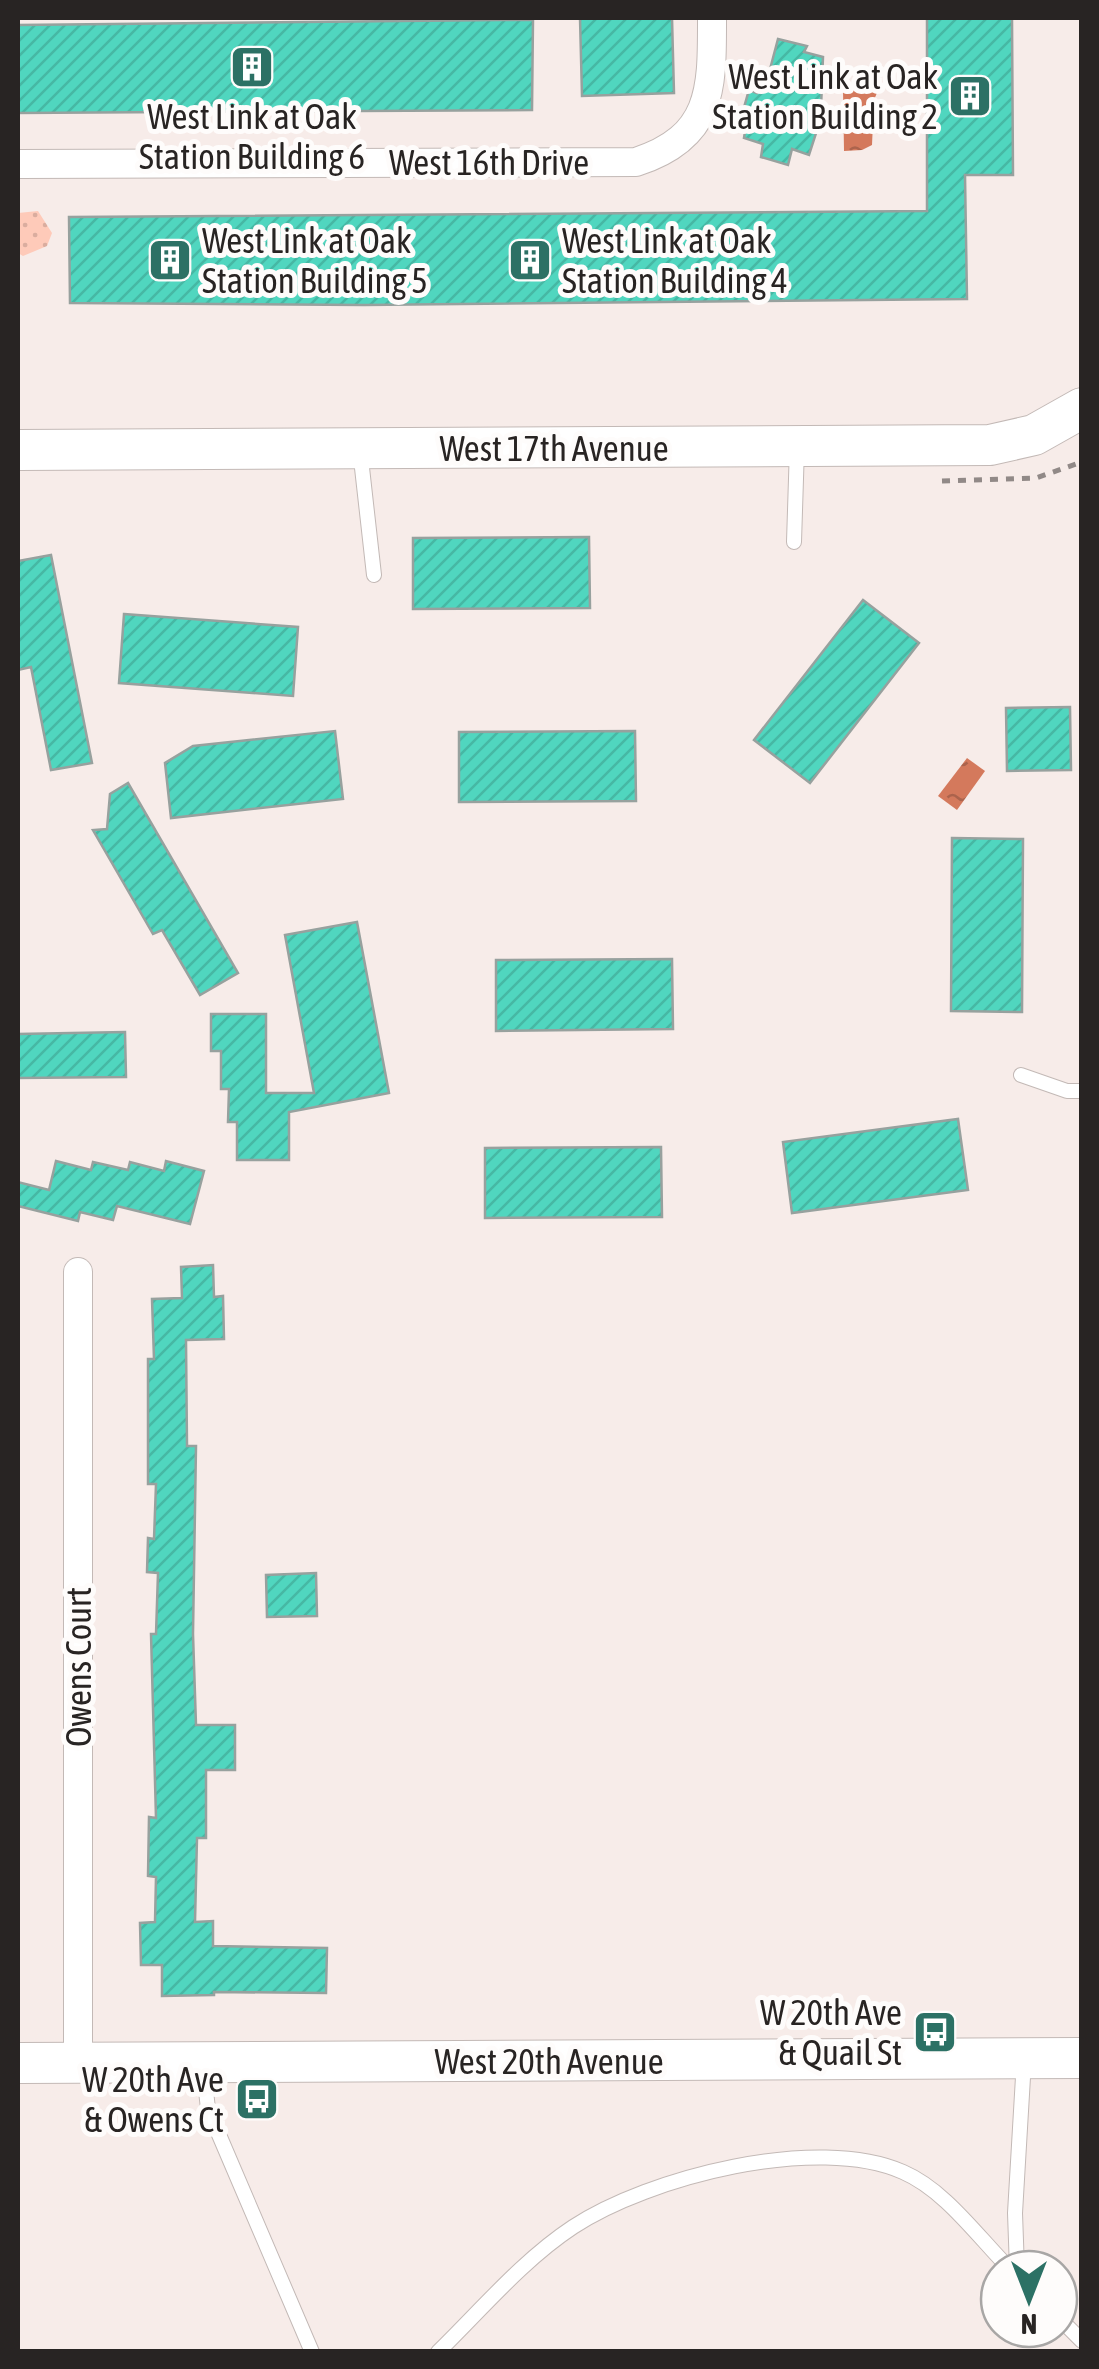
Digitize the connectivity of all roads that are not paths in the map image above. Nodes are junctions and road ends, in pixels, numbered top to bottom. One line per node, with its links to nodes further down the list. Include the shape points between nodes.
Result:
1 (712, 18): 2 (street, West 16th Drive, via 710,89 702,112 668,149 636,162)
2 (18, 164)
3 (1082, 408): 4 (street, West 17th Avenue, via 1034,436 990,445)
4 (796, 448): 5 (street, West 17th Avenue); 7 (lane)
5 (360, 449): 6 (street, West 17th Avenue); 8 (lane)
6 (18, 450)
7 (794, 542)
8 (374, 575)
9 (1022, 1075): 10 (lane)
10 (1082, 1091)
11 (78, 1272): 15 (street, Owens Court)
12 (1024, 2058): 13 (street, West 20th Avenue); 14 (street, West 20th Avenue); 18 (lane)
13 (1082, 2058)
14 (203, 2062): 15 (street, West 20th Avenue); 19 (lane, via 208,2109)
15 (78, 2063): 16 (street, West 20th Avenue)
16 (18, 2064)
17 (993, 2249): 20 (lane, via 902,2171 859,2160 766,2160 653,2189 585,2220 550,2244)
18 (1014, 2249)
19 (312, 2352)
20 (438, 2352)

